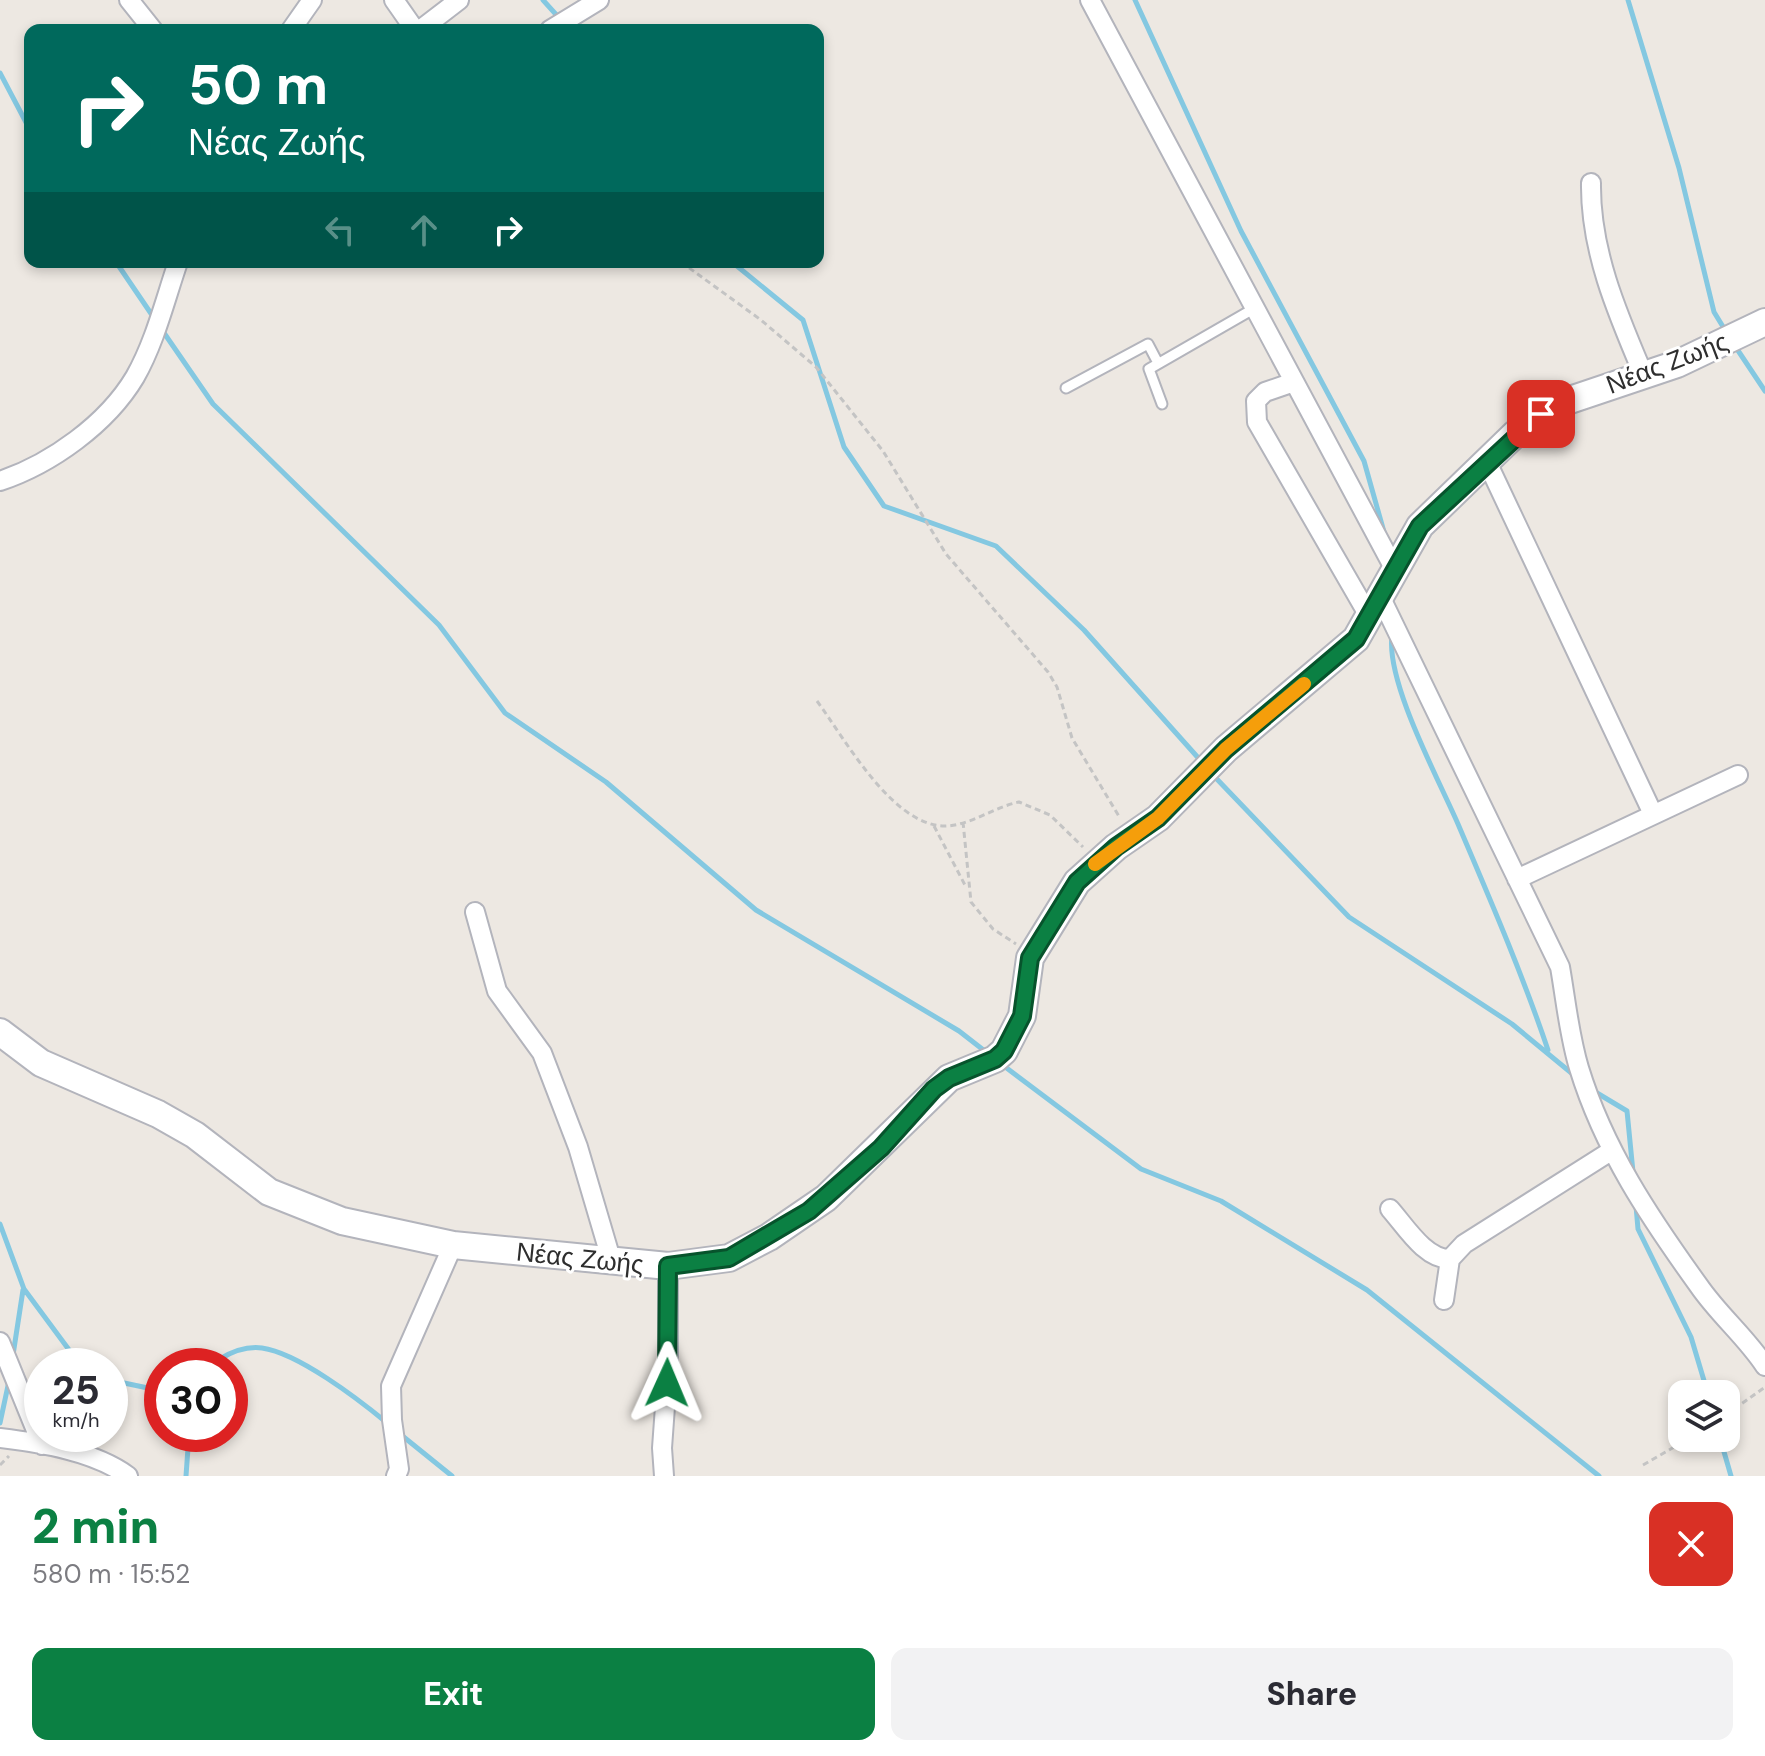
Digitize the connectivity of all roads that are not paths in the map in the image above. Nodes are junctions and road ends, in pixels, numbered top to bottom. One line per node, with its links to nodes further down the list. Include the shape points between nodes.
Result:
1 (129, 0): 8 (street)
2 (288, 0): 7 (street)
3 (394, 0): 9 (street)
4 (459, 0): 10 (street)
5 (599, 0): 11 (street)
6 (1090, 0): 14 (street)
7 (301, 15)
8 (148, 24)
9 (413, 24)
10 (426, 24)
11 (560, 24)
12 (1591, 183): 17 (street, via 1606,277)
13 (176, 268): 22 (street, via 150,345 127,388 76,440)
14 (1255, 308): 16 (lane); 18 (street)
15 (1765, 322): 17 (street, Νέας Ζωής)
16 (1158, 363): 19 (lane, via 1148,344); 20 (lane, via 1149,369)
17 (1644, 376): 21 (street, Νέας Ζωής, via 1558,404)
18 (1294, 382): 23 (street); 24 (street, via 1265,392 1256,401 1257,422)
19 (1066, 388)
20 (1162, 404)
21 (1487, 462): 23 (street, Νέας Ζωής, via 1420,526); 26 (street)
22 (0, 481)
23 (1394, 568): 24 (street, Νέας Ζωής)
24 (1374, 606): 27 (street); 35 (street, Νέας Ζωής, via 1356,639 1226,749 1135,836 1103,857 1067,896 1030,958 1022,1016 1015,1035 995,1059 942,1084 826,1198 769,1237 729,1258)
25 (1738, 775): 26 (street)
26 (1653, 814): 27 (street)
27 (1517, 879): 30 (street, via 1560,967 1580,1071)
28 (475, 912): 33 (street, via 497,991 542,1053 578,1147)
29 (0, 1032): 32 (street, Νέας Ζωής, via 41,1063 174,1122 286,1200 372,1229)
30 (1611, 1151): 34 (street, via 1464,1244); 38 (street, via 1707,1298)
31 (1390, 1209): 34 (street, via 1430,1253)
32 (453, 1245): 33 (street, Νέας Ζωής); 44 (street, via 394,1376)
33 (611, 1259): 35 (street, Νέας Ζωής)
34 (1450, 1259): 36 (street)
35 (668, 1266): 45 (street)
36 (1444, 1300)
37 (0, 1342): 39 (street)
38 (1765, 1366)
39 (24, 1401)
40 (0, 1438): 41 (street)
41 (24, 1442)
42 (69, 1452): 43 (street)
43 (128, 1476)
44 (396, 1476)
45 (664, 1476)

